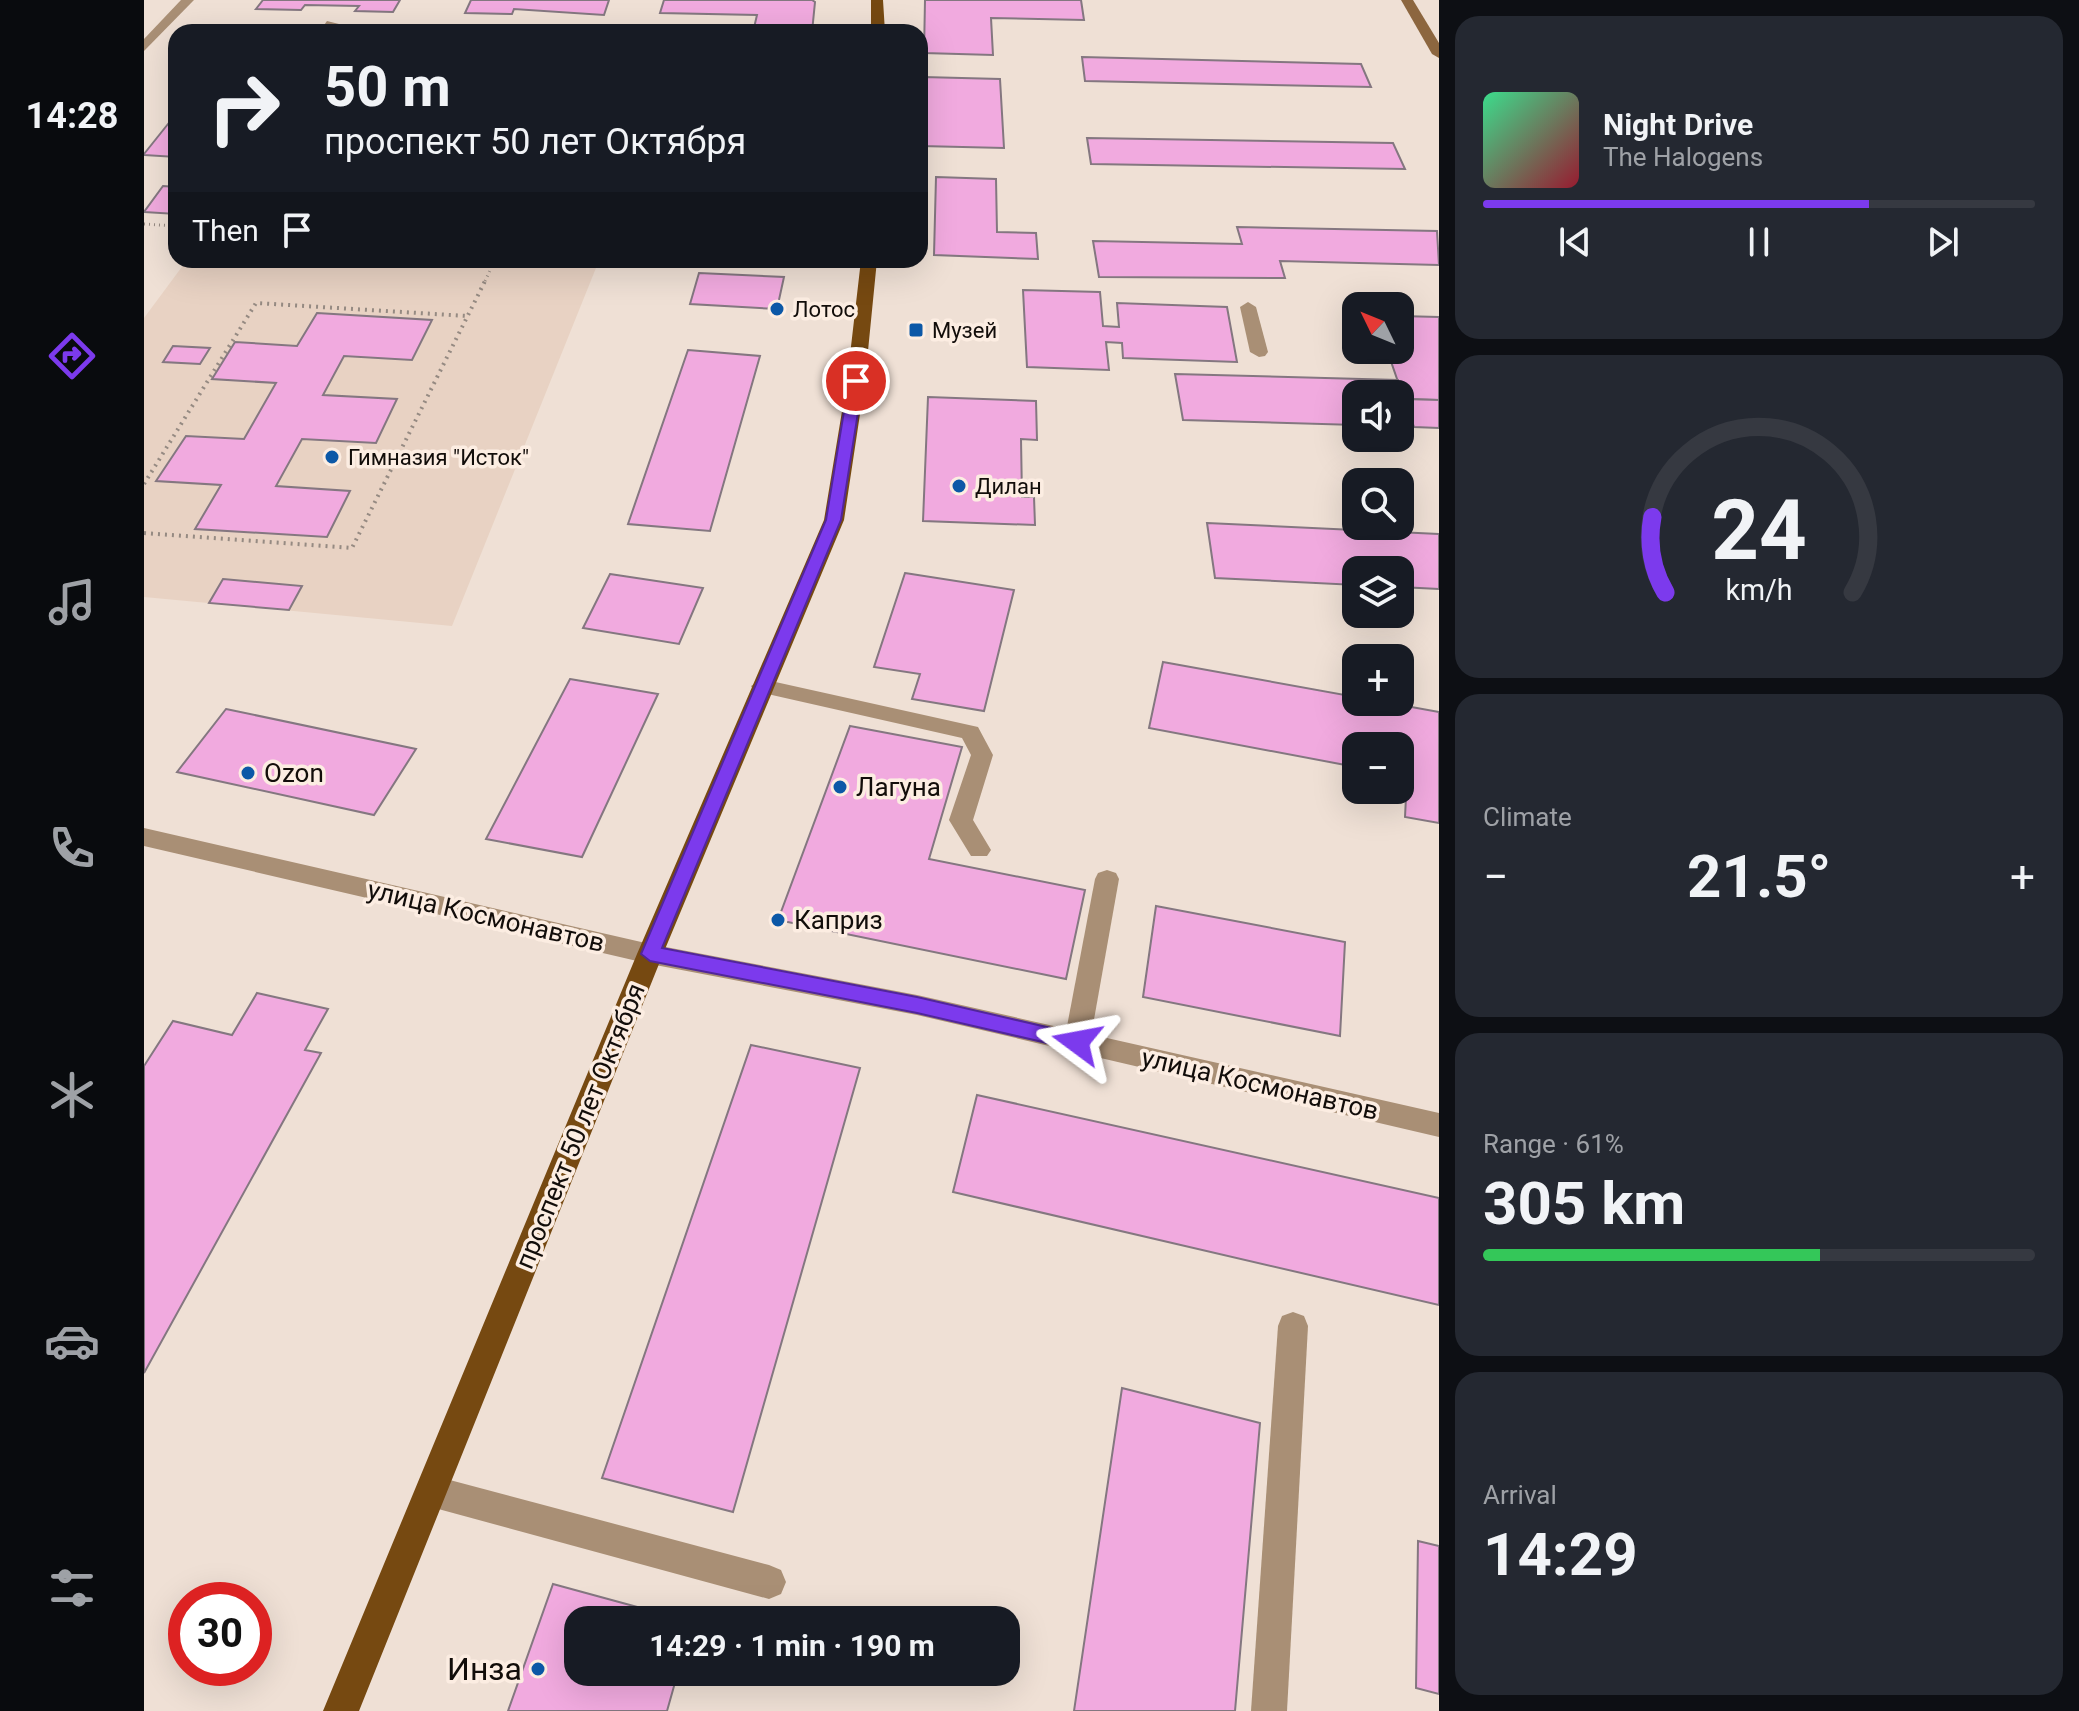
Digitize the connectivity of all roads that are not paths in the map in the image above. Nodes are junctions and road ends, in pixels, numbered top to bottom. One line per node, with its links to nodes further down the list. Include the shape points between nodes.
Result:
1 (188, 0): 5 (street)
2 (877, 0): 4 (main road)
3 (1407, 0): 6 (main road)
4 (878, 24)
5 (144, 47)
6 (1439, 54)
7 (868, 268): 10 (main road, проспект 50 лет Октября, via 834,520)
8 (1248, 307): 9 (street)
9 (1259, 352)
10 (762, 686): 12 (street, via 970,732 982,755 961,820); 14 (main road, проспект 50 лет Октября)
11 (144, 837): 14 (street, улица Космонавтов)
12 (979, 850)
13 (1107, 879): 15 (street)
14 (650, 954): 15 (street, улица Космонавтов); 18 (main road, проспект 50 лет Октября)
15 (1077, 1042): 16 (street, улица Космонавтов)
16 (1439, 1125)
17 (1293, 1326): 21 (street)
18 (431, 1491): 19 (street); 20 (main road, проспект 50 лет Октября)
19 (769, 1582)
20 (341, 1711)
21 (1269, 1711)

